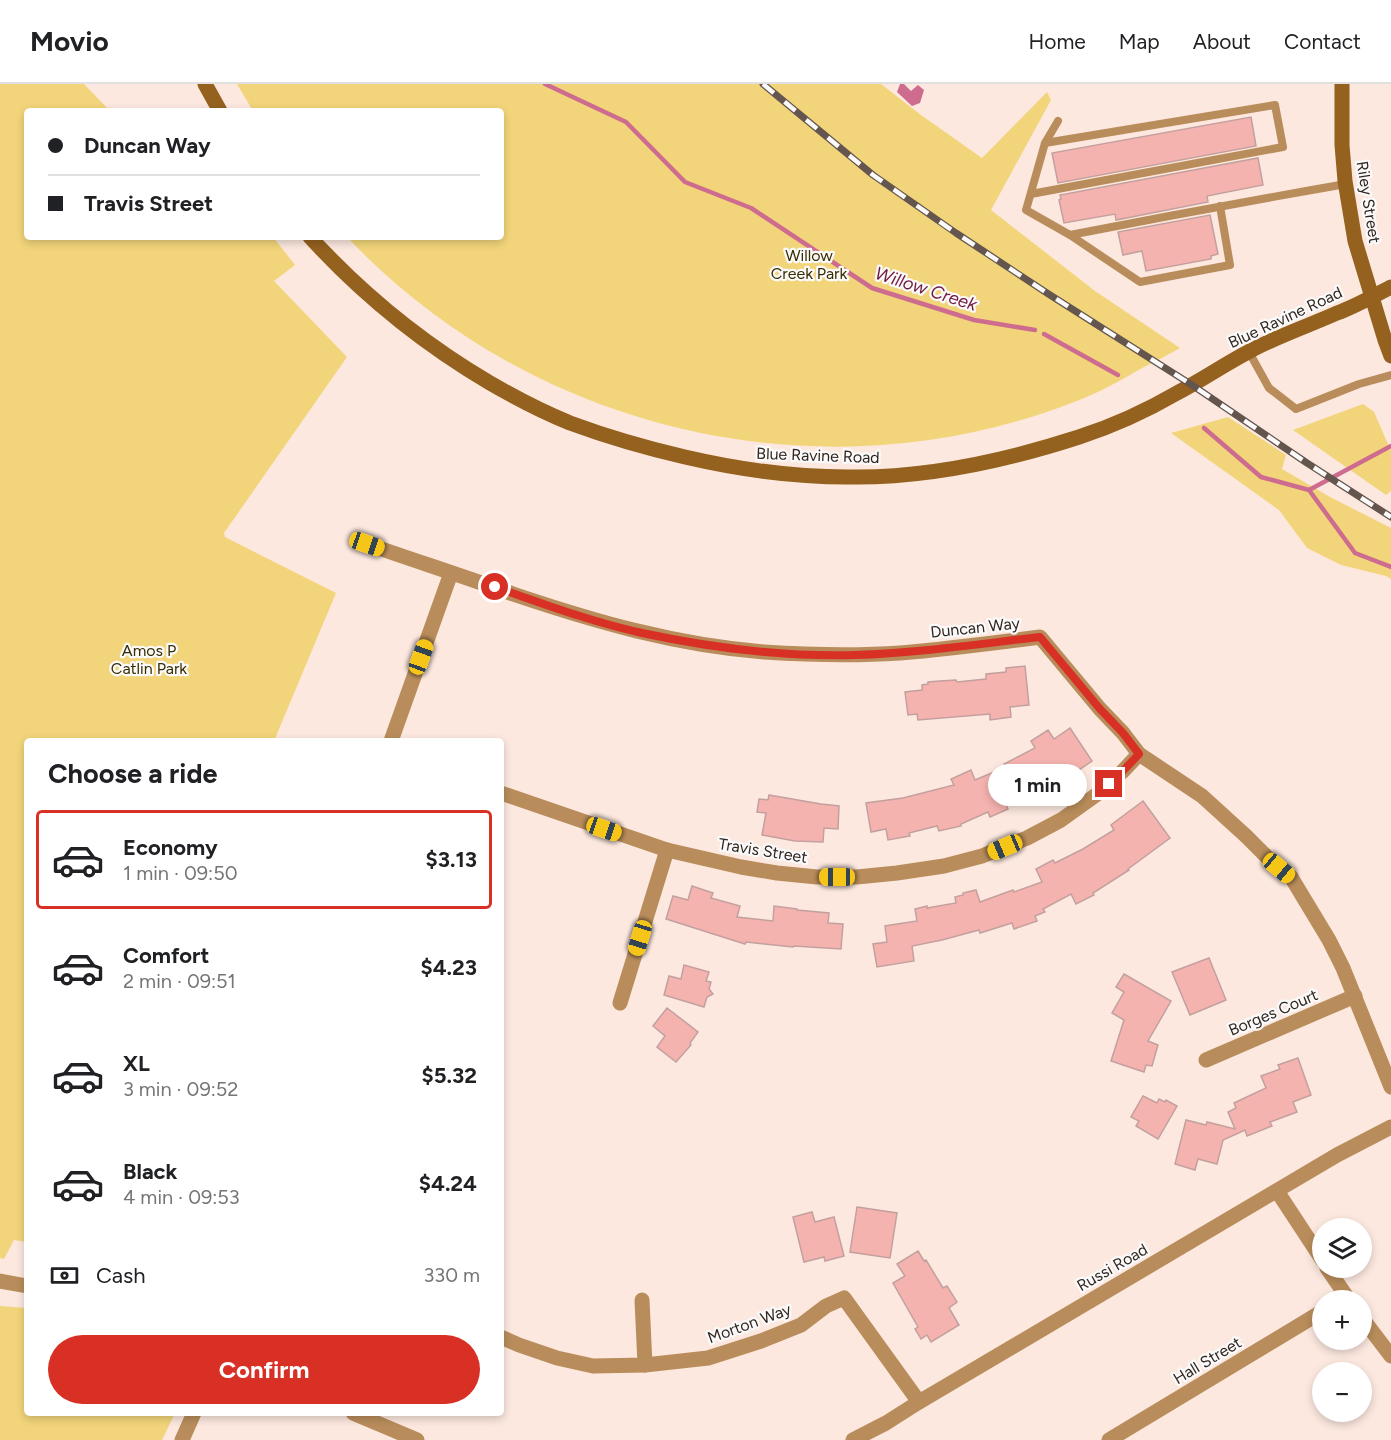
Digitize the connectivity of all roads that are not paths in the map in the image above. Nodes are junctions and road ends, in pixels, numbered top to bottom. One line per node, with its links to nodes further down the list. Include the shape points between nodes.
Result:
1 (205, 84): 3 (main road)
2 (1341, 84): 6 (main road, Riley Street)
3 (218, 108)
4 (1058, 121): 5 (lane)
5 (1045, 143): 7 (lane); 7 (lane, via 1275,105 1283,147)
6 (1346, 184): 8 (lane); 12 (main road, Riley Street, via 1355,241)
7 (1031, 194): 9 (lane, via 1026,210)
8 (1220, 206): 9 (lane); 9 (lane, via 1230,265 1140,282)
9 (1070, 235)
10 (313, 240): 13 (main road, Blue Ravine Road, via 389,314 506,392 568,422 618,439 756,471 856,477 900,475 1002,458 1118,423)
11 (1391, 287): 12 (main road, Blue Ravine Road)
12 (1372, 297): 13 (main road, Blue Ravine Road); 14 (main road, Riley Street)
13 (1249, 352): 15 (lane, via 1269,388 1296,408)
14 (1391, 356)
15 (1391, 375)
16 (367, 544): 17 (street)
17 (451, 573): 18 (street); 19 (street, Duncan Way, via 642,633 762,652 854,655 1040,637)
18 (392, 738)
19 (1139, 754): 21 (street, Travis Street, via 1104,788 1061,820 982,856 944,866 857,877 817,877 741,867); 22 (street, Duncan Way, via 1202,796 1291,877 1329,940)
20 (504, 794): 21 (street, Travis Street)
21 (667, 850): 23 (street)
22 (1355, 996): 24 (street, Borges Court); 25 (street, Duncan Way)
23 (620, 1003)
24 (1206, 1060)
25 (1391, 1087)
26 (1391, 1127): 27 (street, Russi Road)
27 (1277, 1191): 28 (street); 37 (street, Russi Road)
28 (1312, 1244)
29 (0, 1283): 30 (street)
30 (24, 1286)
31 (642, 1300): 36 (street)
32 (1312, 1318): 43 (street, Hall Street)
33 (1372, 1331): 35 (street)
34 (504, 1338): 36 (street, Morton Way, via 593,1366)
35 (1391, 1356)
36 (645, 1365): 37 (street, Morton Way, via 708,1358 761,1341 801,1325 844,1298)
37 (919, 1402): 42 (street, Russi Road)
38 (193, 1416): 40 (street)
39 (360, 1416): 41 (street)
40 (182, 1440)
41 (417, 1440)
42 (853, 1440)
43 (1109, 1440)

